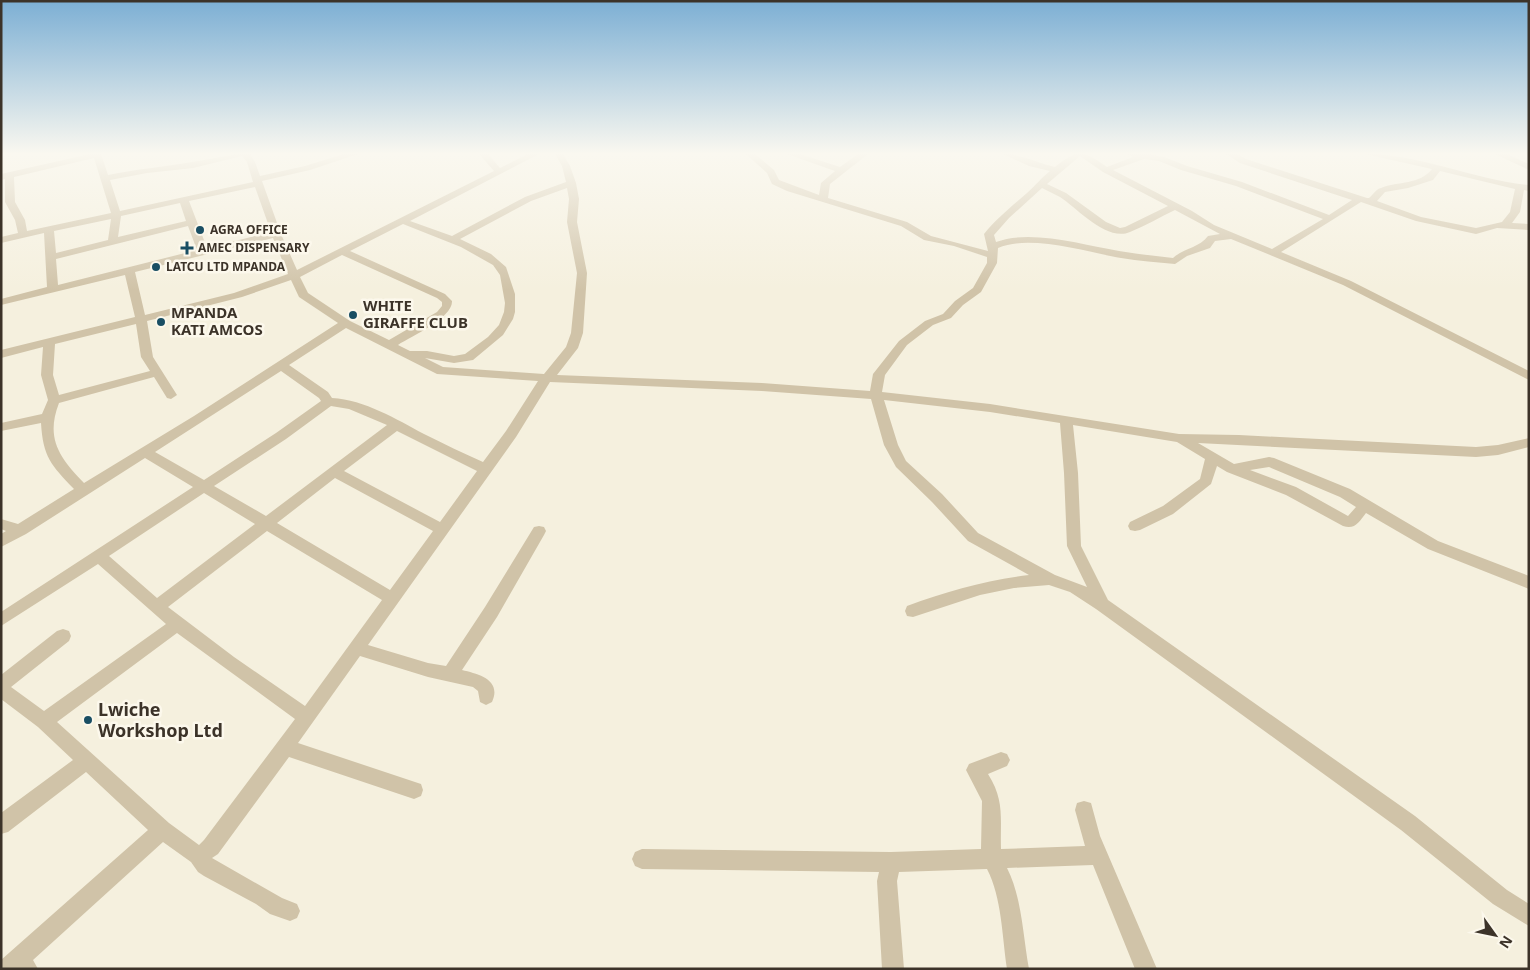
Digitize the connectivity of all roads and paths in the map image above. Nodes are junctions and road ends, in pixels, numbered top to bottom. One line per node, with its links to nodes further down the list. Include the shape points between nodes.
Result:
1 (9, 199): 27 (street, via 20,220)
2 (111, 199): 19 (street)
3 (182, 199): 19 (street)
4 (183, 199): 22 (street)
5 (264, 199): 26 (street)
6 (446, 199): 21 (street)
7 (527, 199): 30 (street)
8 (574, 199): 50 (street, via 572,222 582,273 577,333 572,348)
9 (1024, 199): 34 (street, via 989,234)
10 (1068, 199): 18 (street, via 1092,218 1120,231)
11 (1162, 199): 18 (street)
12 (1277, 199): 20 (street)
13 (1358, 199): 17 (street)
14 (1374, 199): 17 (street)
15 (1520, 199): 23 (street)
16 (823, 200): 34 (street, via 904,224 928,238)
17 (1362, 201): 20 (street); 23 (street, via 1419,219 1476,231)
18 (1175, 206): 28 (street)
19 (116, 214): 25 (street); 31 (street)
20 (1330, 218): 35 (street)
21 (403, 221): 30 (street); 33 (street)
22 (192, 222): 31 (street); 32 (street)
23 (1505, 225): 24 (street)
24 (1529, 227)
25 (49, 230): 27 (street); 36 (street)
26 (276, 234): 32 (street); 38 (street)
27 (23, 236): 29 (street)
28 (1230, 236): 34 (street, via 1212,238 1206,246 1183,254 1175,261 1012,239); 35 (street)
29 (1, 240)
30 (451, 240): 46 (street, via 485,255 503,270 510,295 506,323 494,338 469,357 452,360 420,353)
31 (113, 241): 36 (street)
32 (203, 252): 37 (street)
33 (343, 252): 38 (street); 44 (street, via 447,301 441,314)
34 (993, 252): 52 (street, via 992,263 977,290 947,316 929,323 903,343 880,374)
35 (1272, 253): 49 (street, via 1347,284)
36 (50, 257): 39 (street)
37 (129, 270): 39 (street); 41 (street)
38 (293, 276): 41 (street, via 238,295); 42 (street, via 303,295)
39 (53, 290): 40 (street)
40 (1, 302)
41 (141, 320): 43 (street); 48 (street, via 147,356)
42 (346, 323): 44 (street); 47 (street)
43 (49, 344): 45 (street); 53 (street, via 47,375)
44 (389, 345): 46 (street)
45 (1, 354)
46 (407, 354): 50 (street, via 440,371)
47 (280, 366): 54 (street, via 324,395); 61 (street)
48 (156, 373): 51 (street); 53 (street)
49 (1529, 376)
50 (548, 378): 52 (street); 63 (street)
51 (171, 394)
52 (876, 395): 56 (street); 77 (street, via 891,445 901,464 973,537)
53 (54, 400): 55 (street)
54 (328, 402): 57 (street, via 358,408); 66 (street)
55 (47, 417): 58 (street); 67 (street, via 49,444 58,464)
56 (1066, 420): 59 (street); 80 (street, via 1074,546)
57 (397, 424): 63 (street); 65 (street)
58 (1, 427)
59 (1179, 438): 60 (street, via 1476,452); 62 (street)
60 (1529, 442)
61 (144, 451): 66 (street); 67 (street)
62 (1212, 458): 64 (street); 71 (street, via 1206,481 1168,510)
63 (486, 469): 72 (street)
64 (1232, 469): 68 (street, via 1271,462 1345,492); 68 (street, via 1299,495 1348,522 1352,522)
65 (334, 472): 69 (street); 72 (street)
66 (203, 488): 69 (street); 76 (street)
67 (83, 490): 73 (street)
68 (1366, 505): 78 (street, via 1433,545)
69 (264, 523): 79 (street); 81 (street)
70 (1, 524): 73 (street)
71 (1135, 526)
72 (441, 529): 79 (street)
73 (21, 530): 75 (street)
74 (539, 531): 87 (street, via 492,612)
75 (1, 541)
76 (99, 556): 81 (street); 83 (street)
77 (1050, 579): 80 (street, via 1075,588); 82 (street, via 996,586 934,602)
78 (1529, 584)
79 (391, 598): 86 (street)
80 (1102, 604): 106 (street, via 1400,818)
81 (158, 606): 84 (street)
82 (913, 611)
83 (1, 620)
84 (177, 624): 91 (street); 92 (street)
85 (63, 636): 88 (street)
86 (355, 648): 87 (street); 91 (street)
87 (450, 674): 90 (street, via 478,681 486,688)
88 (1, 685)
89 (1, 689): 92 (street)
90 (486, 697)
91 (307, 717): 93 (street)
92 (44, 721): 95 (street)
93 (285, 747): 96 (street); 100 (street, via 211,847)
94 (1001, 760): 103 (street, via 975,770 991,801)
95 (86, 761): 98 (street); 99 (street)
96 (414, 790)
97 (1084, 810): 101 (street)
98 (1, 825)
99 (162, 830): 100 (street); 107 (street)
100 (197, 854): 105 (street, via 204,865 277,907)
101 (1099, 855): 103 (street); 110 (street)
102 (642, 859): 104 (street)
103 (993, 860): 104 (street); 109 (street, via 1002,878)
104 (891, 862): 108 (street, via 887,881)
105 (290, 911)
106 (1529, 916)
107 (17, 966)
108 (894, 969)
109 (1018, 969)
110 (1146, 969)

